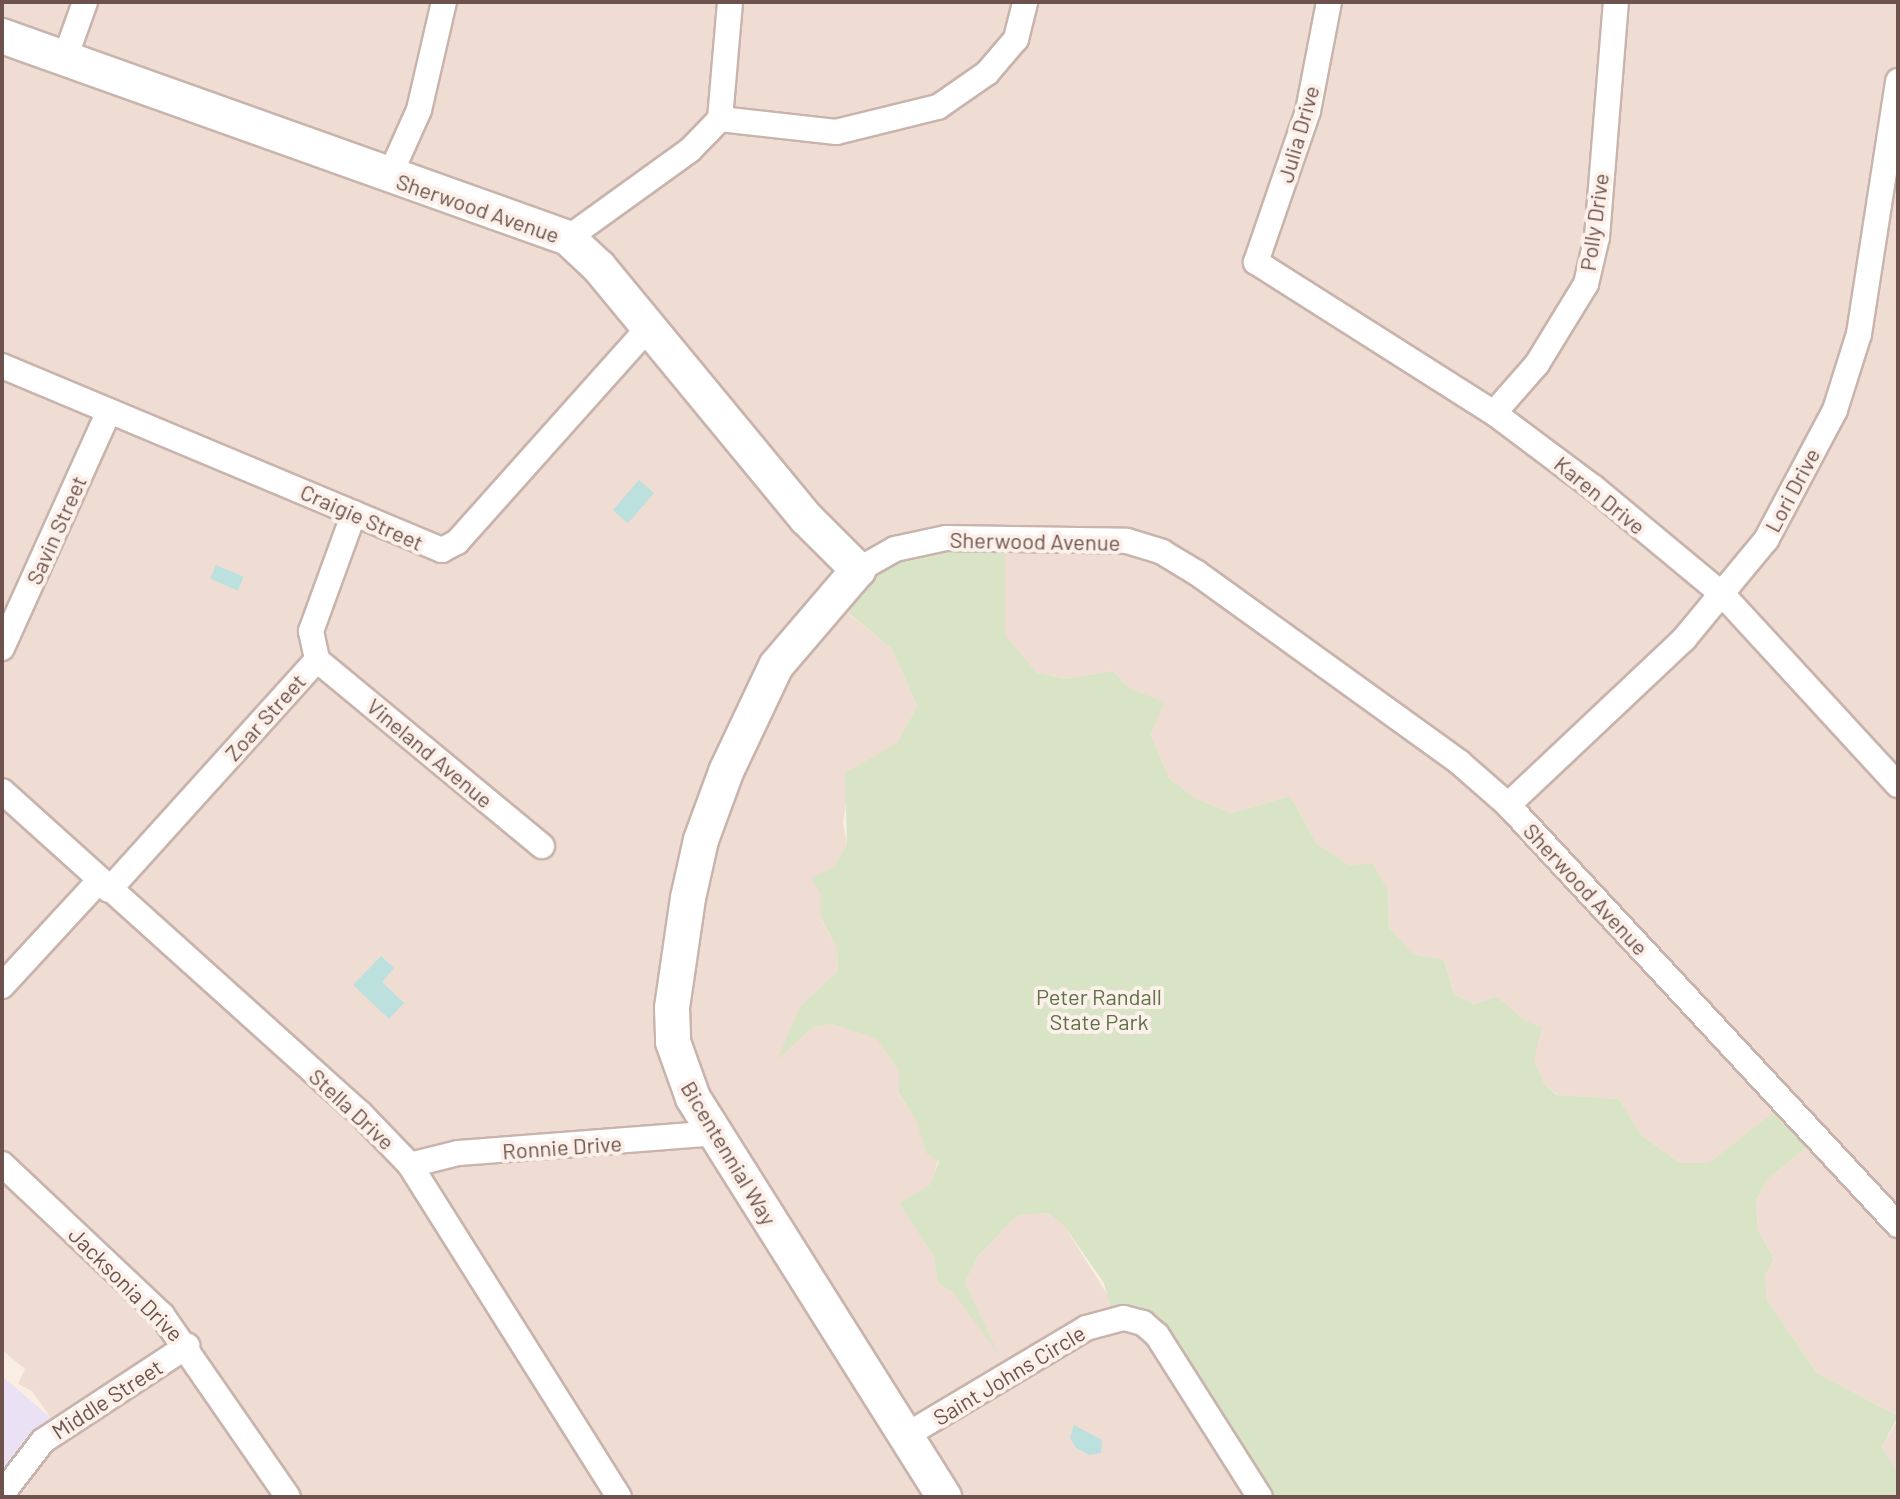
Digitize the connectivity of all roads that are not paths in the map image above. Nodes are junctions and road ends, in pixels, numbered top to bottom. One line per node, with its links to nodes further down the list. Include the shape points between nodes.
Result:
1 (85, 2): 8 (street)
2 (444, 2): 11 (street, via 419,110)
3 (730, 2): 10 (street)
4 (1025, 2): 10 (street, via 1016,39 987,73 938,107 836,132)
5 (1329, 2): 13 (street, Julia Drive, via 1308,111)
6 (1616, 2): 17 (street, Polly Drive, via 1597,237 1586,284 1537,364)
7 (2, 36): 8 (street, Sherwood Avenue)
8 (65, 58): 11 (street, Sherwood Avenue)
9 (1898, 81): 20 (street, Lori Drive, via 1859,334 1835,410 1766,540)
10 (720, 119): 12 (street, via 690,150)
11 (389, 177): 12 (street, Sherwood Avenue)
12 (568, 238): 14 (street, Sherwood Avenue)
13 (1256, 262): 17 (street, Karen Drive)
14 (649, 327): 18 (street, Craigie Street, via 457,542 442,550 430,548); 19 (street, Sherwood Avenue, via 806,518)
15 (2, 366): 16 (street, Craigie Street)
16 (109, 411): 18 (street, Craigie Street); 21 (street, Savin Street)
17 (1494, 413): 20 (street, Karen Drive)
18 (354, 513): 22 (street, Zoar Street, via 311,631)
19 (858, 570): 25 (street, Sherwood Avenue, via 895,549 946,538 1127,541 1162,552 1460,763); 29 (street, Bicentennial Way, via 776,666 701,840 672,1008 679,1067)
20 (1723, 595): 23 (street, Karen Drive); 25 (street, Lori Drive, via 1684,639)
21 (2, 648)
22 (317, 660): 26 (street, Vineland Avenue); 27 (street, Zoar Street)
23 (1898, 785)
24 (2, 791): 27 (street, Stella Drive)
25 (1508, 805): 32 (street, Sherwood Avenue)
26 (542, 846)
27 (104, 886): 28 (street, Zoar Street); 31 (street, Stella Drive, via 360,1113)
28 (2, 986)
29 (715, 1133): 31 (street, Ronnie Drive, via 458,1153); 34 (street, Bicentennial Way)
30 (2, 1164): 33 (street, Jacksonia Drive, via 128,1281)
31 (410, 1165): 37 (street, Stella Drive)
32 (1898, 1225)
33 (187, 1346): 35 (street, Middle Street, via 43,1441); 36 (street, Jacksonia Drive)
34 (905, 1436): 38 (street, Bicentennial Way); 39 (street, Saint Johns Circle, via 1086,1328 1124,1318 1143,1323 1157,1335)
35 (2, 1494)
36 (288, 1497)
37 (619, 1497)
38 (944, 1497)
39 (1260, 1497)

